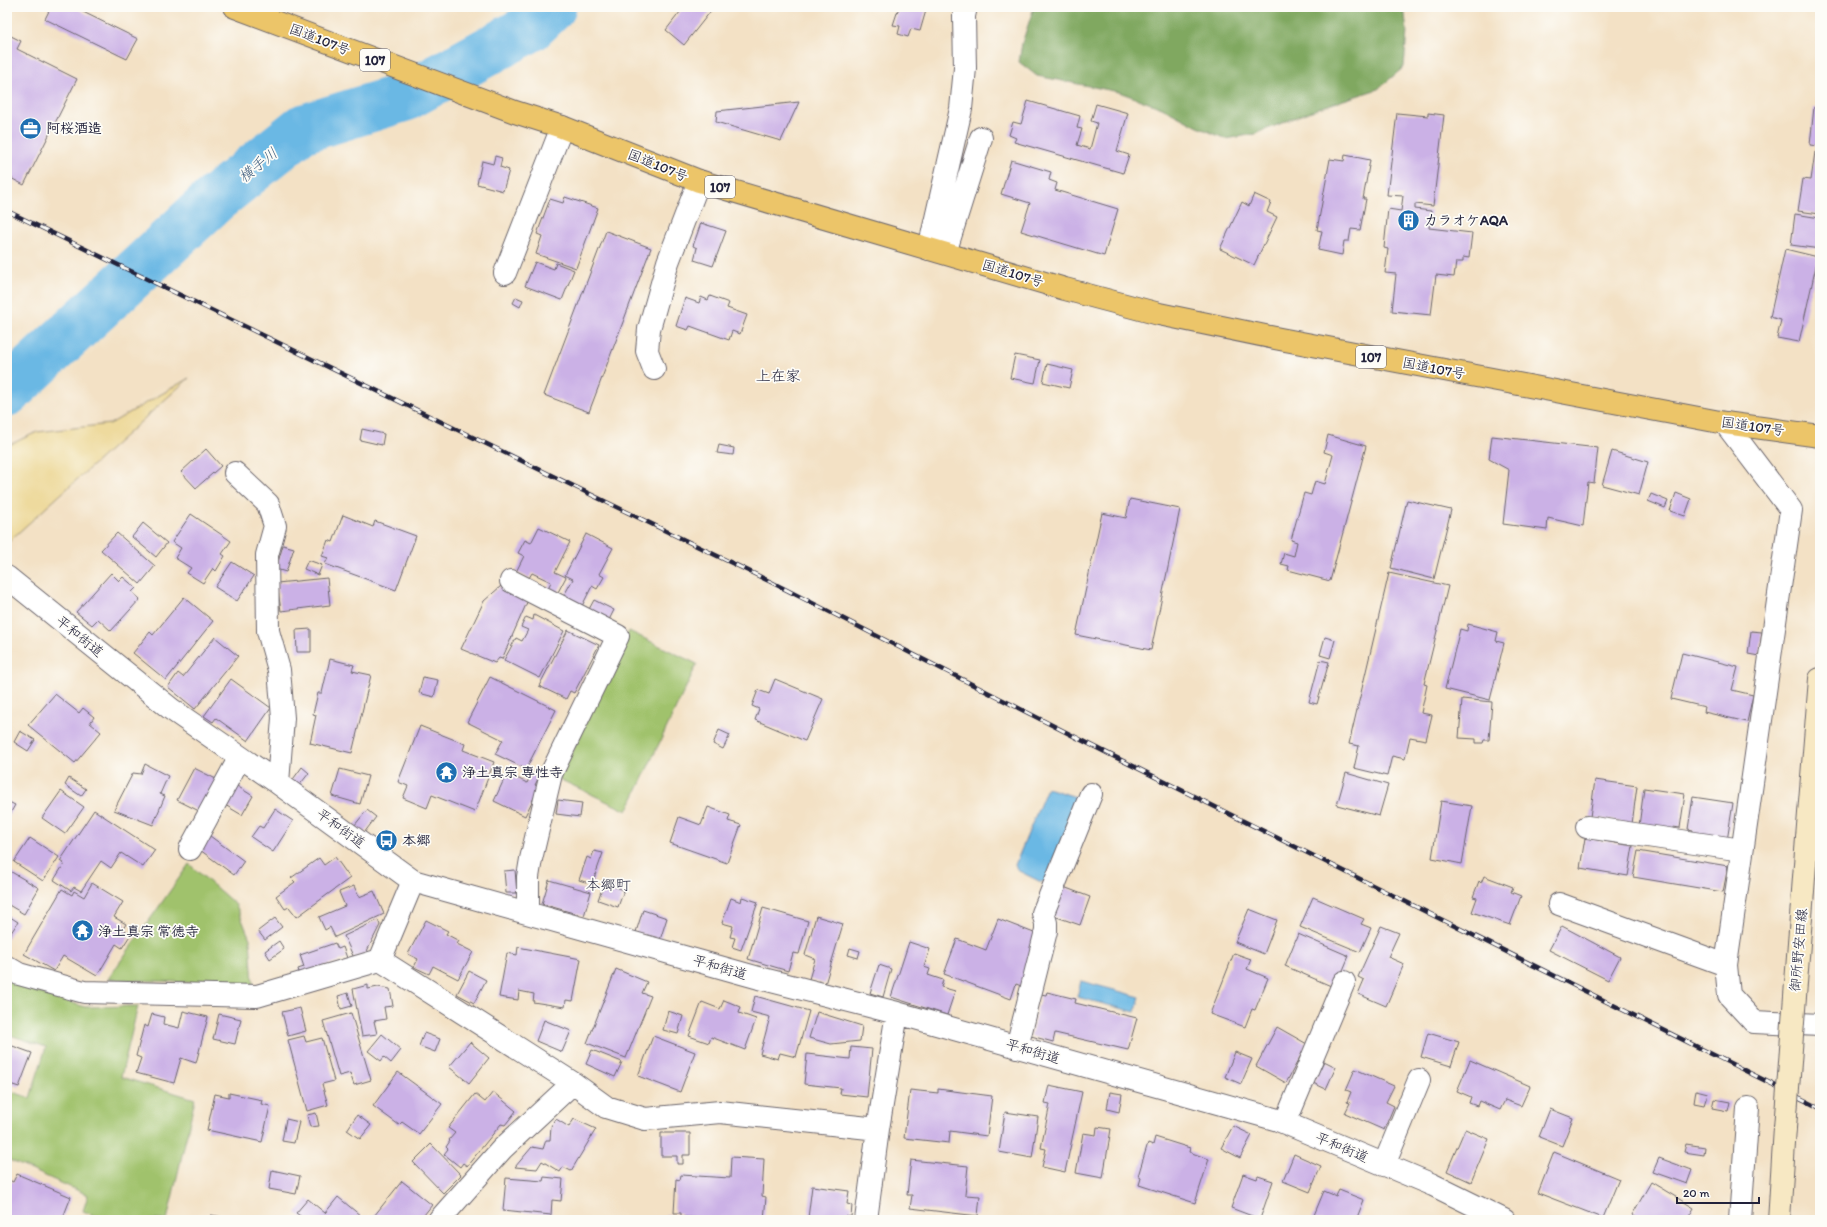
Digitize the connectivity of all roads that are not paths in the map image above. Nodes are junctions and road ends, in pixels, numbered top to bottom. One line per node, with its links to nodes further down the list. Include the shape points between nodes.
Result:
1 (235, 7): 3 (highway, 国道107号 / 107, via 515,112)
2 (966, 7): 6 (street, via 961,109)
3 (562, 127): 5 (highway, 国道107号 / 107); 7 (street)
4 (980, 138): 6 (street)
5 (699, 181): 6 (highway, 国道107号 / 107); 8 (street, via 668,262 649,329 647,351)
6 (937, 251): 9 (highway, 国道107号 / 107, via 1159,314)
7 (505, 273)
8 (654, 369)
9 (1725, 423): 10 (highway, 国道107号 / 107); 20 (street, via 1791,510)
10 (1820, 436)
11 (235, 473): 16 (street, via 268,504 275,526 267,555 268,631 279,670 283,718)
12 (7, 577): 15 (street, 平和街道, via 171,709)
13 (512, 581): 23 (street, via 618,636 551,774 528,877)
14 (1820, 679): 41 (main road, 御所野安田線, bridge)
15 (240, 757): 16 (street, 平和街道); 19 (street)
16 (278, 783): 21 (street, 平和街道)
17 (1092, 794): 30 (street, via 1043,913 1046,931)
18 (1587, 827): 20 (street)
19 (190, 849)
20 (1742, 850): 25 (street)
21 (413, 881): 23 (street, 平和街道); 24 (street)
22 (1559, 904): 25 (street)
23 (528, 913): 28 (street, 平和街道, via 759,978)
24 (380, 960): 26 (street, via 257,996 84,992 19,974); 32 (street)
25 (1726, 965): 29 (street, via 1729,995 1754,1022)
26 (7, 967)
27 (1344, 982): 34 (street)
28 (897, 1013): 30 (street, 平和街道); 35 (street)
29 (1820, 1025)
30 (1017, 1047): 34 (street, 平和街道)
31 (1419, 1080): 36 (street)
32 (573, 1083): 35 (street, via 606,1107 645,1119 720,1112); 37 (street, via 502,1149)
33 (1748, 1108): 40 (street)
34 (1285, 1123): 36 (street, 平和街道)
35 (878, 1129): 38 (street)
36 (1384, 1165): 39 (street, 平和街道, via 1433,1185)
37 (439, 1220)
38 (866, 1220)
39 (1504, 1220)
40 (1740, 1220)
41 (1779, 1220)

